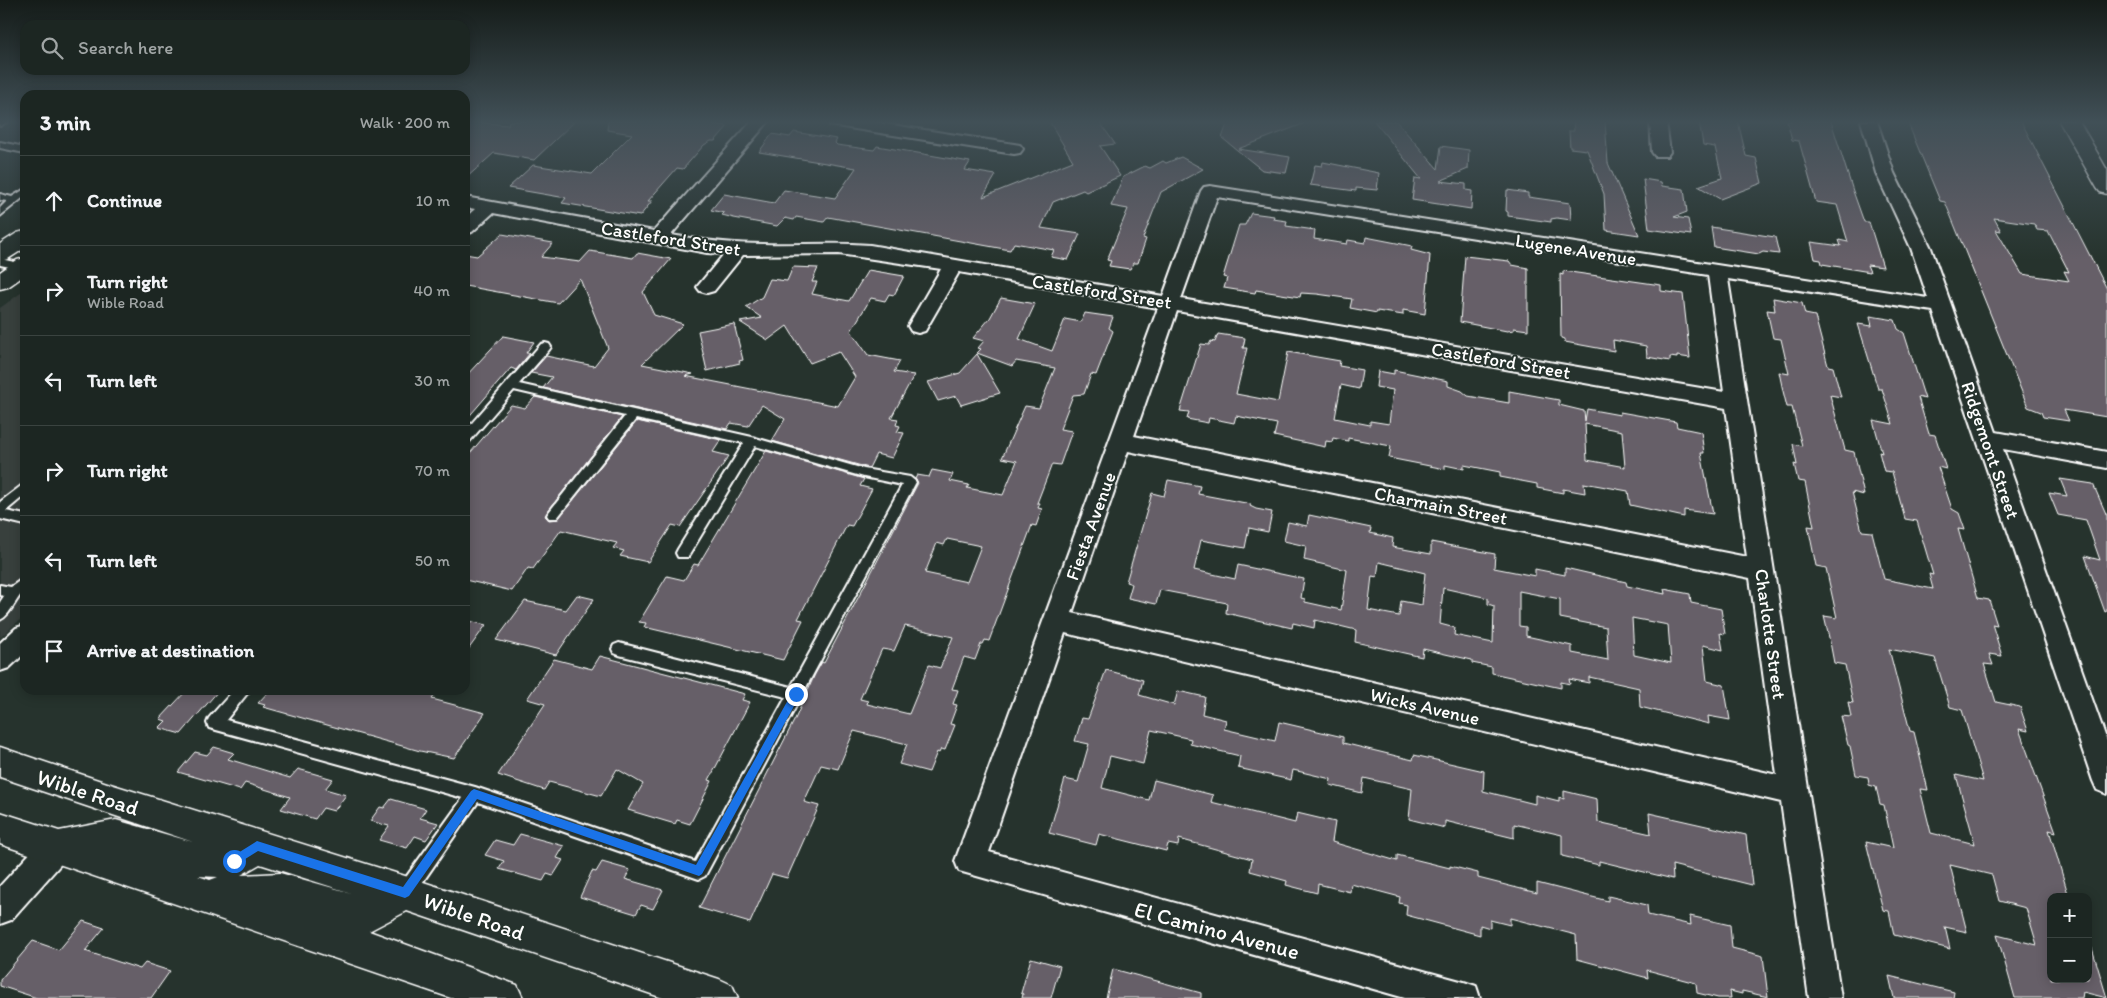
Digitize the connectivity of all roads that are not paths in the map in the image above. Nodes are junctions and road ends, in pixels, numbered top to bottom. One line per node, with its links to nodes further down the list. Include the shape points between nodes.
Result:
1 (720, 168): 13 (street)
2 (1883, 168): 25 (street, Ridgemont Street, via 1921,248)
3 (2095, 168): 4 (street)
4 (2107, 188)
5 (1210, 191): 21 (street, Lugene Avenue); 24 (street, Fiesta Avenue)
6 (20, 196): 8 (lane)
7 (0, 197): 8 (lane)
8 (14, 200): 11 (lane)
9 (470, 203): 10 (street, Castleford Street)
10 (488, 207): 12 (street); 13 (street, Castleford Street)
11 (0, 214)
12 (470, 223)
13 (658, 238): 15 (street, Castleford Street)
14 (20, 241): 16 (street)
15 (736, 250): 19 (street, Castleford Street, via 839,248); 23 (street)
16 (0, 254)
17 (0, 262): 18 (lane)
18 (20, 265)
19 (953, 266): 24 (street, Castleford Street); 26 (street)
20 (20, 269): 22 (street)
21 (1717, 271): 25 (street, Lugene Avenue); 29 (street, Charlotte Street)
22 (0, 282)
23 (707, 287)
24 (1170, 302): 29 (street, Castleford Street); 34 (street, Fiesta Avenue)
25 (1941, 306): 32 (street, Ridgemont Street)
26 (918, 326)
27 (545, 347): 28 (lane)
28 (511, 386): 30 (lane); 31 (lane)
29 (1736, 402): 42 (street, Charlotte Street)
30 (633, 414): 33 (lane); 39 (lane)
31 (470, 432)
32 (1987, 438): 35 (street); 53 (street, Ridgemont Street)
33 (752, 441): 41 (lane); 50 (lane, via 864,474 910,482)
34 (1120, 441): 42 (street, Charmain Street); 46 (street, Fiesta Avenue)
35 (2107, 460)
36 (20, 492): 37 (lane)
37 (0, 509)
38 (0, 514): 40 (lane)
39 (553, 515)
40 (20, 519)
41 (683, 553)
42 (1761, 570): 54 (street, Charlotte Street)
43 (20, 585): 44 (lane)
44 (6, 592): 45 (lane)
45 (0, 614)
46 (1056, 620): 54 (street, Wicks Avenue); 59 (street, Fiesta Avenue)
47 (20, 641): 49 (street)
48 (619, 649): 50 (lane)
49 (0, 660)
50 (796, 694): 55 (lane, via 699,870)
51 (239, 695): 55 (lane, via 214,723)
52 (0, 762): 57 (street, Wible Road)
53 (2107, 782)
54 (1794, 792): 66 (street, Charlotte Street)
55 (474, 794): 60 (lane)
56 (0, 828): 58 (street)
57 (257, 846): 58 (street, via 234,861 192,859 116,836); 60 (street, Wible Road)
58 (56, 847): 61 (street); 62 (street)
59 (970, 861): 65 (street, El Camino Avenue)
60 (405, 893): 61 (street, via 365,915 280,890); 64 (street, Wible Road)
61 (205, 895): 63 (street)
62 (0, 909)
63 (504, 998)
64 (719, 998)
65 (1464, 998)
66 (1825, 998)

